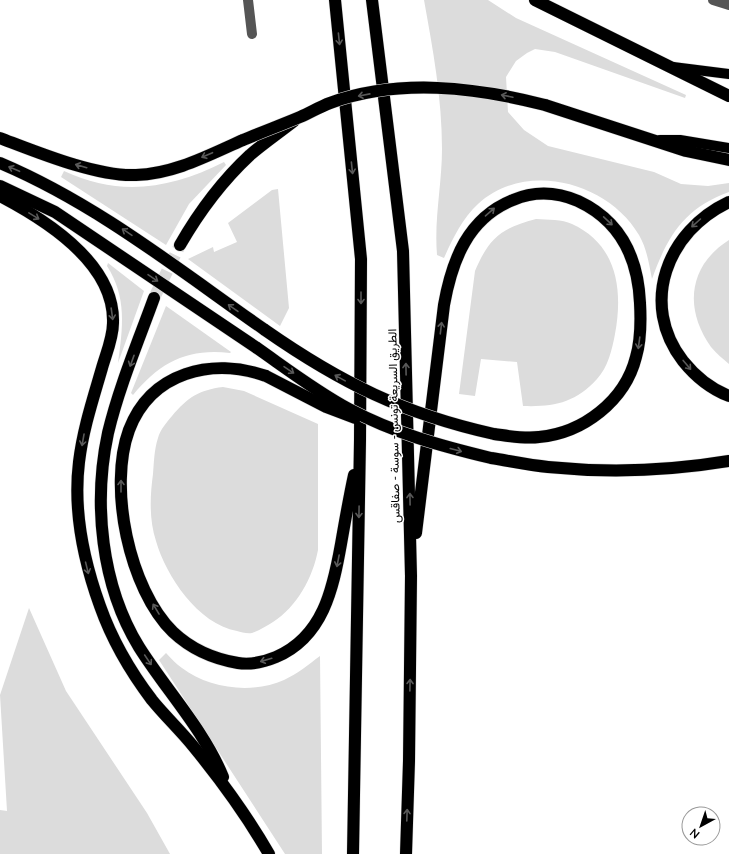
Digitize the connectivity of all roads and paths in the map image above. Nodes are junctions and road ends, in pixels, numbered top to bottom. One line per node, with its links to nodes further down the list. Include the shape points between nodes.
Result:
1 (248, 0): 7 (lane)
2 (335, 0): 24 (highway, one-way to 24, via 361,259)
3 (372, 0): 26 (highway, الطريق السريعة تونس - سوسة - صفاقس, one-way to 3, via 403,251)
4 (535, 0): 8 (highway)
5 (713, 0): 6 (lane)
6 (729, 5)
7 (252, 34)
8 (671, 66): 9 (main road); 10 (highway)
9 (729, 74)
10 (729, 96)
11 (300, 117): 12 (highway, one-way to 12, bridge, via 188,164 136,175 83,166); 13 (highway, one-way to 11, bridge, via 545,105 470,89 435,87 364,94 330,103); 20 (highway, bridge, via 250,155 209,199)
12 (0, 138)
13 (651, 140): 14 (main road, via 680,140); 15 (highway)
14 (729, 148)
15 (729, 160)
16 (0, 163): 26 (highway, one-way to 16, bridge, via 444,305 449,278 467,238 482,219 497,206 534,194 562,196 588,206 621,235 633,262 640,291 640,333 636,359 624,385 615,398 578,427 538,438 513,437 433,418 377,397 310,361 108,220 51,187)
17 (0, 186): 23 (highway, one-way to 23, bridge, via 55,212 256,348 348,408)
18 (0, 196): 27 (highway, one-way to 27, via 56,230 87,259 101,279 110,301 113,323 87,418 79,462 76,498 81,542 100,608 132,673)
19 (729, 202): 22 (highway, one-way to 22, via 704,216 683,237 668,265 662,297 662,313 666,328 679,356 700,379)
20 (180, 245)
21 (154, 298): 27 (highway, one-way to 27, via 108,433 103,470 103,539 109,576 138,646 212,754)
22 (729, 396)
23 (379, 424): 24 (highway, one-way to 23, bridge, via 335,577 325,609 312,630 282,654 256,663 243,664 212,657 185,642 173,631 154,606 137,571 124,527 121,486 125,445 135,417 154,393 164,385 200,369 249,370 326,407); 25 (highway, one-way to 25, bridge, via 417,439 490,458 548,467 648,470)
24 (360, 440): 29 (highway, one-way to 29)
25 (729, 461)
26 (411, 576): 30 (highway, الطريق السريعة تونس - سوسة - صفاقس, one-way to 26)
27 (229, 793): 28 (highway)
28 (269, 854)
29 (353, 854)
30 (406, 854)

